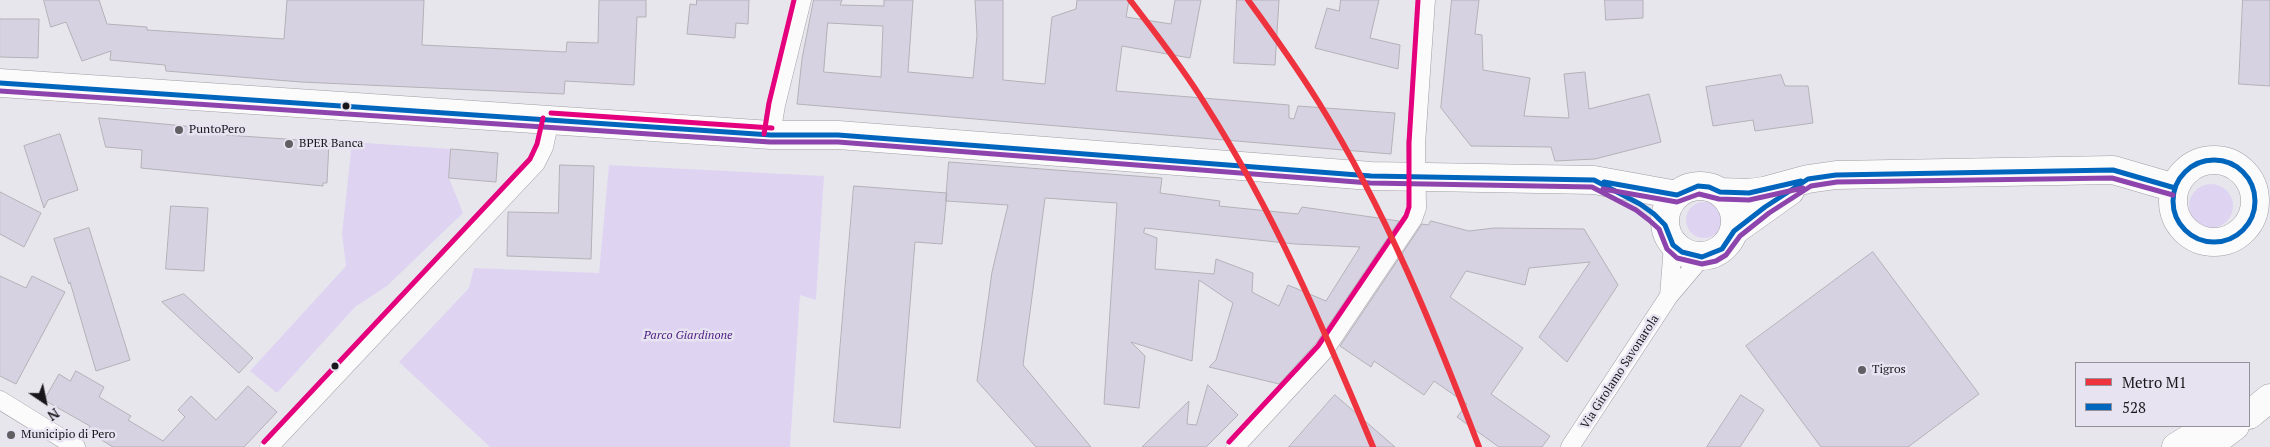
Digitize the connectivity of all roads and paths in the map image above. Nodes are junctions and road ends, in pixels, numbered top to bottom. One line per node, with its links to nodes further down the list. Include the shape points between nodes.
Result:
1 (802, 0): 5 (street)
2 (1426, 0): 6 (street, via 1416,144)
3 (1, 86): 4 (main road)
4 (550, 120): 5 (main road); 25 (street, via 544,147 536,163)
5 (771, 136): 6 (main road, via 838,135)
6 (1417, 177): 8 (main road); 26 (street, via 1417,208 1413,219 1350,313 1312,366)
7 (1808, 179): 9 (main road, via 1836,175 2114,170); 10 (main road, via 1764,191); 13 (main road)
8 (1594, 180): 12 (main road); 14 (main road, via 1640,204)
9 (2175, 188): 11 (main road, via 2189,168 2200,162 2224,160 2245,172); 11 (main road, via 2174,212 2180,224 2188,233 2210,242 2229,239 2245,229)
10 (1720, 192): 12 (main road, via 1698,186); 13 (main road, via 1734,210)
11 (2263, 192)
12 (1677, 195): 14 (main road, via 1665,214)
13 (1734, 231): 15 (main road, via 1722,249)
14 (1669, 235): 15 (main road, via 1682,252); 16 (street, Via Girolamo Savonarola)
15 (1702, 257): 16 (street, Via Girolamo Savonarola)
16 (1669, 296): 27 (street, Via Girolamo Savonarola)
17 (2270, 389): 20 (main road)
18 (2270, 398): 21 (main road)
19 (0, 400): 24 (street)
20 (2250, 401)
21 (2250, 414)
22 (2208, 427): 28 (main road)
23 (2233, 427): 29 (main road)
24 (76, 447)
25 (269, 447)
26 (1235, 447)
27 (1570, 447)
28 (2176, 447)
29 (2207, 447)

